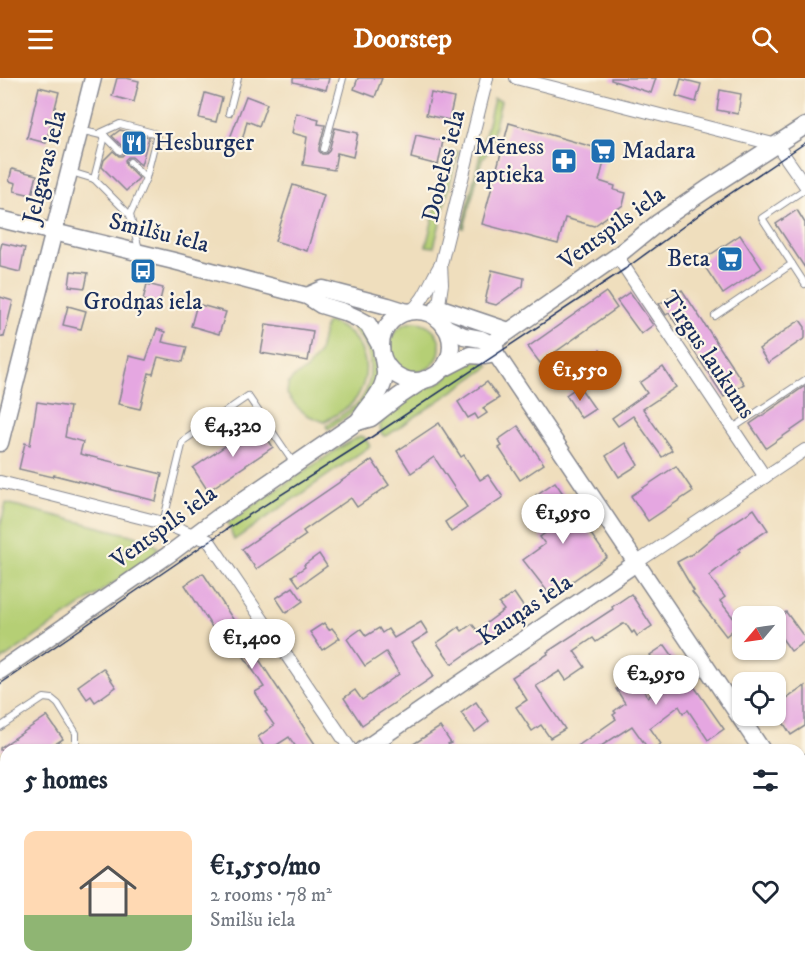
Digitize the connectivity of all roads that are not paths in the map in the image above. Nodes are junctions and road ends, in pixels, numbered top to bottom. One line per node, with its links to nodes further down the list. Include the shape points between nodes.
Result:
1 (93, 78): 8 (street, Jelgavas iela)
2 (238, 78): 6 (lane)
3 (343, 78): 11 (lane)
4 (487, 78): 23 (street, Dobeles iela)
5 (516, 78): 10 (street)
6 (229, 113)
7 (805, 126): 10 (street, Ventspils iela)
8 (79, 130): 9 (lane); 14 (street, Jelgavas iela)
9 (102, 135): 12 (lane); 15 (lane, via 120,124 158,134); 16 (lane)
10 (777, 145): 17 (street); 22 (street, Ventspils iela, via 659,222)
11 (324, 149)
12 (120, 151)
13 (130, 162): 15 (lane)
14 (69, 171): 16 (lane); 20 (street, Jelgavas iela)
15 (146, 178): 18 (lane)
16 (94, 179): 18 (lane)
17 (805, 187): 24 (lane, via 762,218)
18 (130, 215): 21 (lane)
19 (0, 219): 20 (street, Smilšu iela)
20 (53, 232): 21 (street, Smilšu iela); 38 (street, Jelgavas iela)
21 (140, 253): 26 (street, Smilšu iela)
22 (617, 256): 30 (street, Ventspils iela); 37 (street, Tirgus laukums)
23 (441, 264): 27 (street, via 424,298); 29 (street)
24 (792, 264): 25 (lane); 28 (lane)
25 (805, 284)
26 (307, 296): 27 (street, Smilšu iela, via 323,289); 32 (street, Smilšu iela, via 368,324)
27 (409, 312): 29 (street, via 428,313); 32 (street, via 387,325)
28 (715, 316)
29 (441, 319): 30 (street); 31 (street, via 464,336 481,339); 33 (street, via 450,338 450,350)
30 (509, 331): 31 (street, Ventspils iela)
31 (494, 349): 33 (street, via 485,356 470,355); 45 (street)
32 (382, 353): 34 (street, via 396,375); 36 (street, Ventspils iela, via 385,374 381,388)
33 (440, 370): 34 (street)
34 (425, 380): 36 (street, Ventspils iela, via 371,418)
35 (805, 380): 37 (lane)
36 (357, 422): 40 (street, Ventspils iela)
37 (732, 429): 41 (street, Tirgus laukums)
38 (0, 442)
39 (804, 453): 41 (street, Kauņas iela)
40 (295, 465): 43 (lane, via 248,396 183,441); 44 (street, Ventspils iela)
41 (765, 477): 45 (street, Kauņas iela)
42 (0, 482): 43 (street)
43 (163, 523): 44 (street)
44 (194, 535): 46 (street, Ventspils iela); 49 (street, via 209,541)
45 (636, 563): 50 (street, Kauņas iela); 51 (street)
46 (0, 671)
47 (0, 727): 48 (lane, via 44,698 51,699 76,733)
48 (76, 744)
49 (347, 744)
50 (372, 744)
51 (758, 744)

